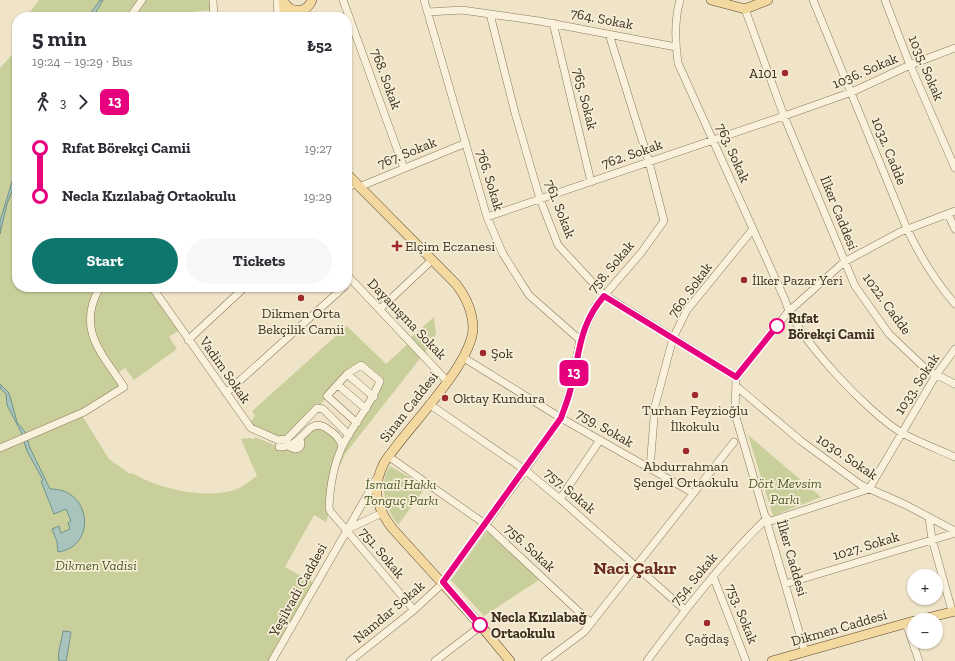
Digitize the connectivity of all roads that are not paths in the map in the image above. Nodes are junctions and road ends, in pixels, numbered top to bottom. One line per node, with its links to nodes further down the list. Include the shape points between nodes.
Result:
1 (142, 0): 15 (street)
2 (213, 0): 16 (street)
3 (277, 0): 17 (street)
4 (283, 0): 13 (main road, via 288,8 293,10); 18 (main road)
5 (319, 0): 13 (main road)
6 (343, 0): 19 (street, 768. Sokak)
7 (424, 0): 20 (street, 766. Sokak)
8 (680, 0): 25 (street, 763. Sokak, via 677,10)
9 (711, 0): 14 (main road)
10 (768, 0): 14 (main road)
11 (813, 0): 28 (street, 1032. Cadde)
12 (885, 0): 27 (street, 1035. Sokak)
13 (305, 8)
14 (745, 9): 29 (street, İlker Caddesi)
15 (134, 12)
16 (214, 12)
17 (278, 12)
18 (284, 12)
19 (347, 12)
20 (428, 12): 21 (street, 764. Sokak, via 462,10); 31 (street, 766. Sokak)
21 (490, 14): 22 (street, 764. Sokak); 39 (street, 761. Sokak)
22 (553, 23): 24 (street, 764. Sokak); 36 (street, 765. Sokak)
23 (352, 25): 33 (street, 768. Sokak)
24 (609, 34): 25 (street, 764. Sokak); 32 (street, 758. Sokak)
25 (676, 47): 30 (street, 763. Sokak, via 678,63)
26 (955, 48): 27 (street, 1036. Sokak)
27 (910, 65): 28 (street, 1036. Sokak); 34 (street, 1035. Sokak)
28 (852, 92): 29 (street, 1036. Sokak); 43 (street, 1032. Cadde)
29 (784, 116): 30 (street, 762. Sokak); 46 (street, İlker Caddesi)
30 (713, 140): 32 (street, 762. Sokak); 42 (street, 763. Sokak)
31 (466, 143): 33 (street, 767. Sokak); 41 (street, 766. Sokak)
32 (649, 162): 36 (street, 762. Sokak); 52 (street, 758. Sokak, via 664,221 641,253)
33 (404, 168): 37 (street, 767. Sokak)
34 (955, 168)
35 (352, 179): 37 (main road, Sinan Caddesi)
36 (591, 182): 39 (street, 762. Sokak)
37 (357, 184): 38 (street); 45 (main road, Sinan Caddesi)
38 (352, 187)
39 (540, 199): 41 (street, 762. Sokak); 52 (street, 761. Sokak, via 558,245)
40 (952, 212): 43 (street); 44 (street)
41 (487, 217): 58 (street, 766. Sokak, via 503,254 529,295)
42 (753, 229): 55 (street, 763. Sokak); 56 (street, 760. Sokak, via 687,310)
43 (907, 229): 46 (street); 53 (street, 1032. Cadde, via 918,252)
44 (955, 229)
45 (432, 260): 54 (street); 60 (main road, Sinan Caddesi, via 456,284 468,303 473,329)
46 (844, 262): 55 (street, İlker Caddesi); 62 (street, 1022. Cadde, via 855,286 889,334 927,370)
47 (352, 283): 54 (street, Dayanışma Sokak)
48 (98, 292): 80 (street, via 90,310 89,322 94,341 124,387 84,412)
49 (156, 292): 57 (street, Vadim Sokak)
50 (240, 292): 57 (street)
51 (338, 292): 68 (street)
52 (604, 296): 56 (street, 761. Sokak); 58 (street, 758. Sokak, via 596,305)
53 (955, 304)
54 (380, 310): 64 (street, Dayanışma Sokak)
55 (788, 312): 63 (street, İlker Caddesi); 74 (street, 763. Sokak, via 814,348 861,401)
56 (673, 338): 63 (street, 761. Sokak); 83 (street, 760. Sokak, via 654,406)
57 (188, 340): 68 (street, Vadim Sokak)
58 (580, 340): 72 (street, 758. Sokak, via 570,391)
59 (955, 349): 62 (street, 1033. Sokak)
60 (464, 358): 64 (main road, Sinan Caddesi); 72 (street, 759. Sokak)
61 (347, 374): 66 (street); 69 (street); 69 (street, 751. Sokak, via 361,365 380,381)
62 (936, 375): 65 (street, 1022. Cadde); 74 (street, 1033. Sokak)
63 (736, 377): 67 (street, İlker Caddesi)
64 (447, 381): 70 (main road, Sinan Caddesi)
65 (955, 384)
66 (338, 385): 71 (street); 73 (street, via 327,396)
67 (736, 386): 86 (street, 1030. Sokak, via 801,441); 91 (street, İlker Caddesi, via 735,414)
68 (226, 393): 75 (street, Vadim Sokak, via 251,428 278,440 292,436 317,408 323,409)
69 (374, 398): 71 (street, 751. Sokak)
70 (429, 404): 81 (main road, Sinan Caddesi); 84 (street, 757. Sokak)
71 (366, 410): 73 (street, 751. Sokak)
72 (561, 418): 76 (street, 759. Sokak); 84 (street, 758. Sokak)
73 (357, 423): 75 (street, 751. Sokak)
74 (901, 433): 82 (street, 763. Sokak); 86 (street, 1033. Sokak)
75 (349, 435): 79 (street, 751. Sokak)
76 (600, 440): 83 (street, 759. Sokak); 88 (street)
77 (734, 442): 87 (street)
78 (279, 447): 79 (street, via 299,448 300,438 311,426 321,425 337,436)
79 (342, 447): 93 (street, 751. Sokak, via 336,463 329,507)
80 (0, 448)
81 (388, 456): 85 (main road, Sinan Caddesi); 92 (street, 756. Sokak)
82 (955, 457)
83 (650, 468): 87 (street, 759. Sokak)
84 (525, 470): 88 (street, 757. Sokak); 92 (street, 758. Sokak)
85 (378, 476): 89 (main road, Sinan Caddesi, via 377,497); 93 (street, Yeşilvadi Caddesi)
86 (869, 489): 90 (street, 1030. Sokak); 91 (street)
87 (693, 493): 96 (street)
88 (560, 499): 96 (street, 757. Sokak)
89 (382, 513): 93 (street); 98 (main road, Sinan Caddesi, via 398,535)
90 (929, 518): 94 (street, 1030. Sokak); 95 (street)
91 (767, 520): 97 (street, 754. Sokak); 99 (street, İlker Caddesi)
92 (486, 524): 98 (street, 758. Sokak); 104 (street, 756. Sokak)
93 (346, 530): 100 (street, 751. Sokak); 109 (street, Yeşilvadi Caddesi)
94 (955, 532): 95 (street, 1027. Sokak)
95 (932, 539): 99 (street, 1027. Sokak); 102 (street)
96 (636, 566): 101 (street, 757. Sokak); 104 (street)
97 (713, 576): 101 (street, 754. Sokak); 115 (street, 753. Sokak)
98 (443, 582): 100 (street, Namdar Sokak); 106 (main road, Sinan Caddesi)
99 (785, 584): 108 (street, İlker Caddesi)
100 (414, 610): 110 (street, Namdar Sokak)
101 (685, 610): 114 (street, 754. Sokak)
102 (954, 611): 103 (main road)
103 (943, 614)
104 (591, 623): 113 (street, via 584,632)
105 (907, 623): 108 (main road, Dikmen Caddesi)
106 (481, 626): 111 (street); 112 (main road, Sinan Caddesi)
107 (917, 649): 117 (street)
108 (805, 652): 116 (main road, Dikmen Caddesi)
109 (272, 661)
110 (350, 661)
111 (435, 661)
112 (510, 661)
113 (545, 661)
114 (647, 661)
115 (746, 661)
116 (772, 661)
117 (920, 661)

